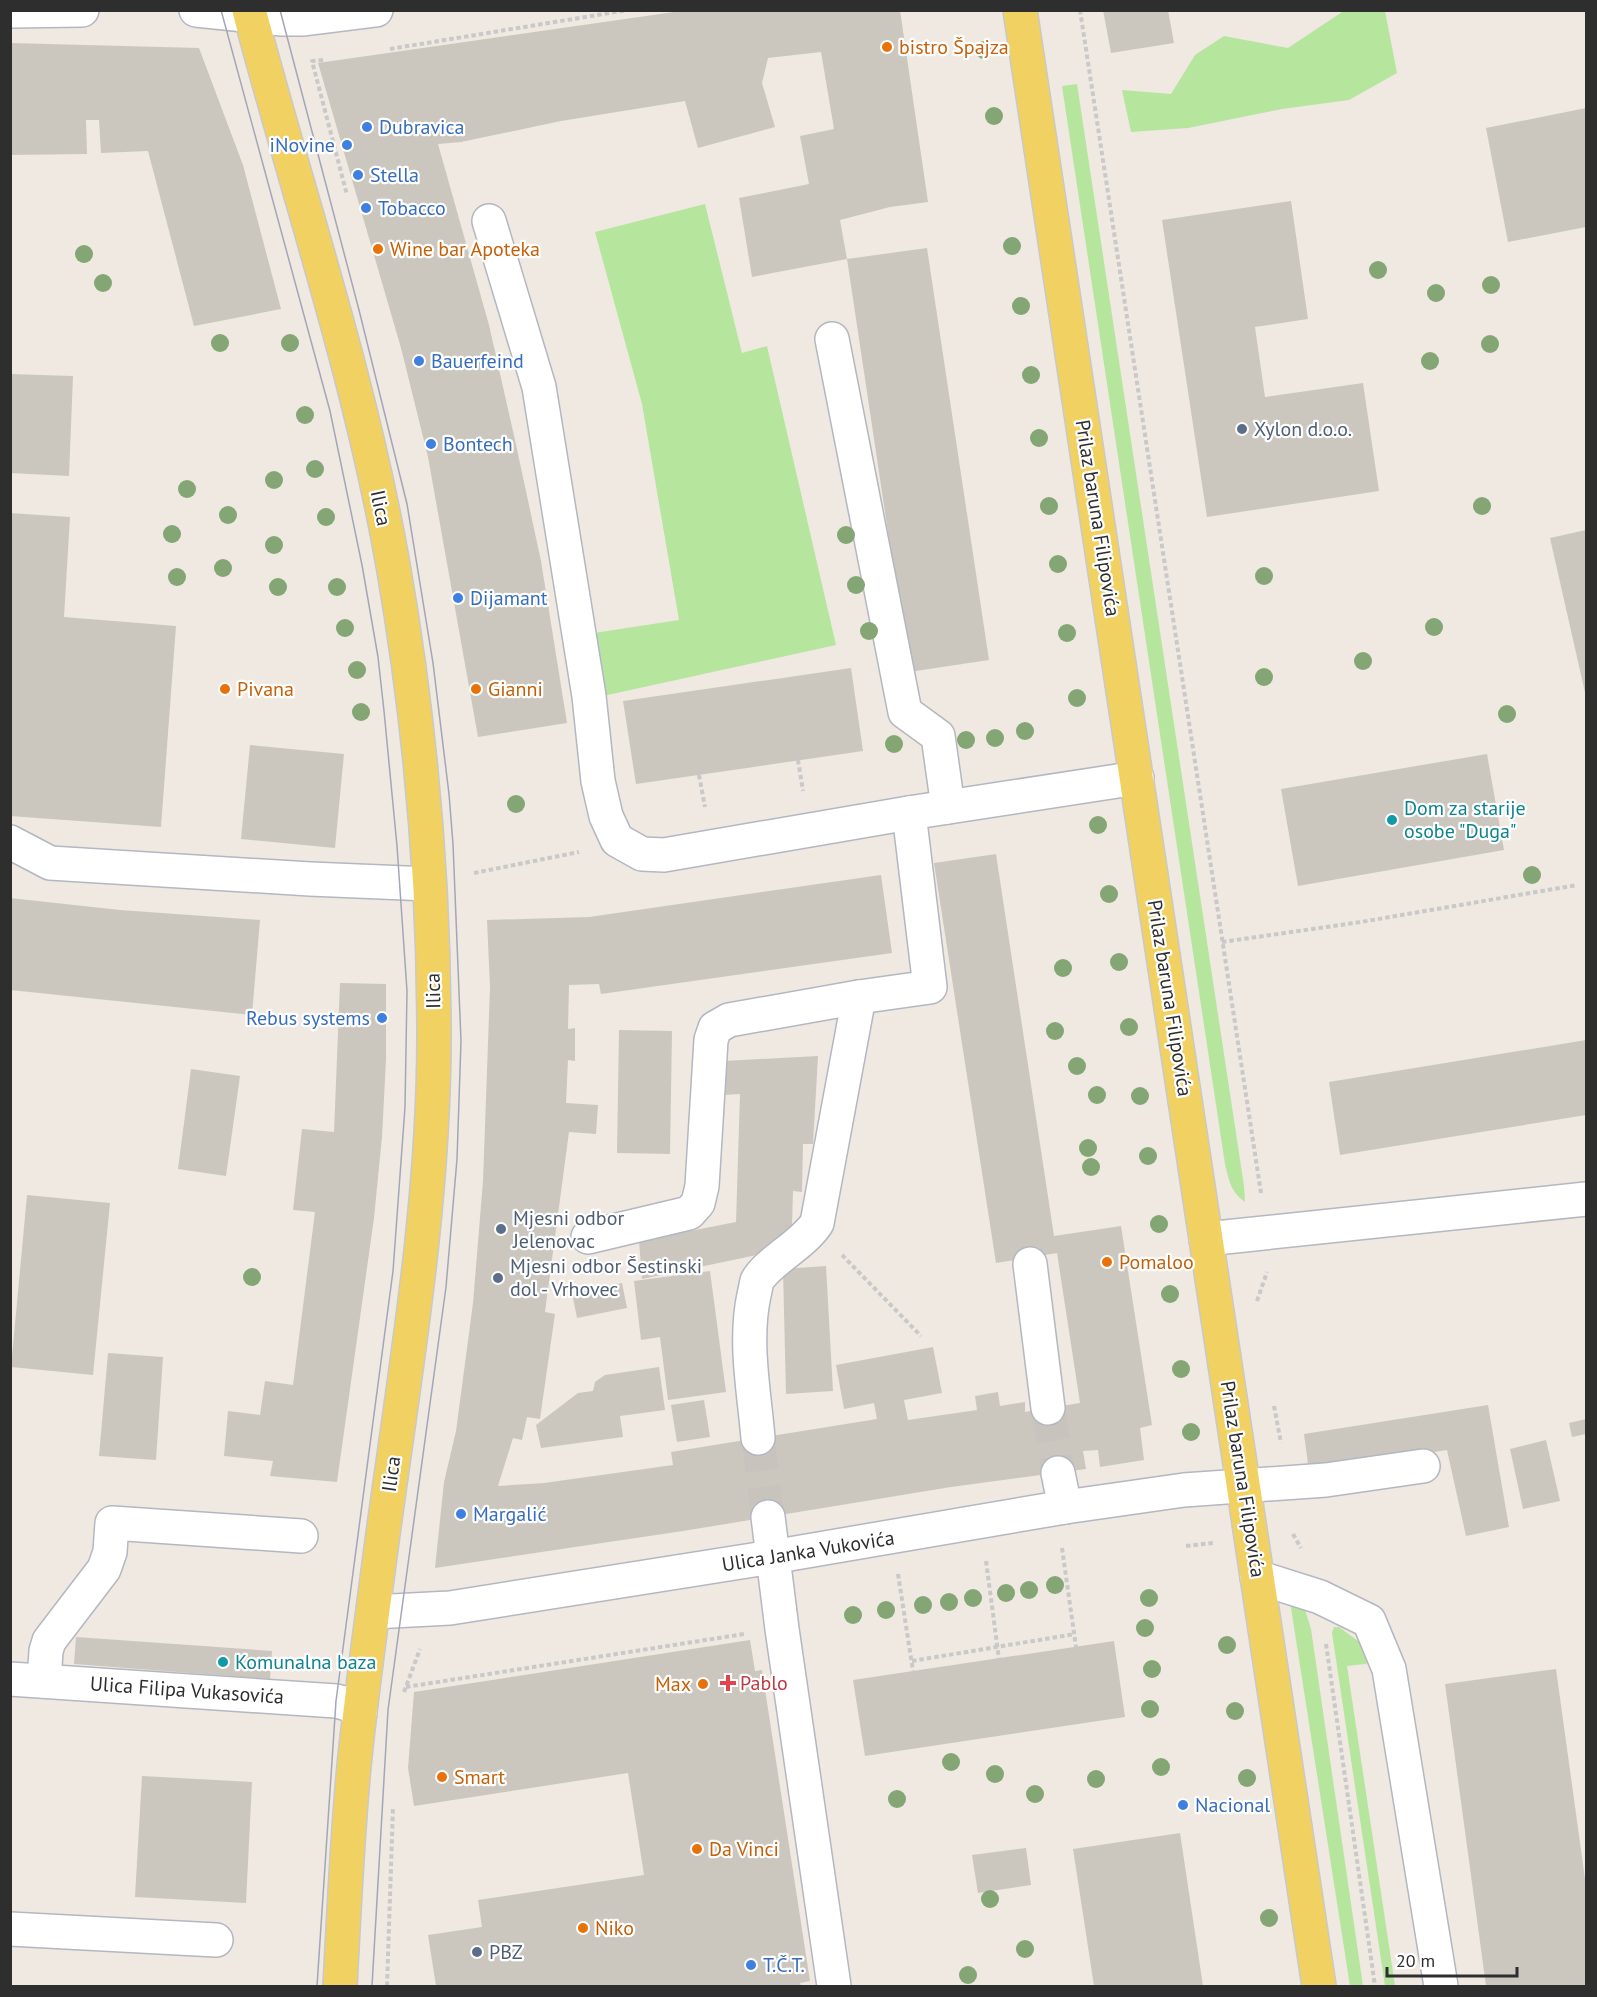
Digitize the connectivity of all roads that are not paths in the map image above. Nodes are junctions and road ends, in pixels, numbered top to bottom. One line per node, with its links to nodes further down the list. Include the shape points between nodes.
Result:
1 (82, 10): 5 (street)
2 (196, 10): 6 (street)
3 (376, 10): 6 (street, via 304,19)
4 (1020, 10): 9 (main road, Prilaz baruna Filipovića)
5 (10, 11)
6 (250, 13): 13 (main road, Ilica, via 343,347 383,517 418,748)
7 (489, 221): 11 (street, via 539,387 589,696 598,781 606,816 617,840 642,854 664,855)
8 (832, 339): 10 (street, via 905,712 938,736)
9 (1137, 778): 10 (street); 17 (main road, Prilaz baruna Filipovića)
10 (948, 807): 11 (street)
11 (909, 813): 14 (street, via 930,987)
12 (10, 842): 13 (street, via 50,863)
13 (429, 884): 29 (main road, Ilica, via 434,1038 430,1156 419,1275)
14 (859, 997): 16 (street, via 729,1020 715,1028 698,1203 689,1213); 20 (street, via 817,1223 757,1281 750,1312 750,1350)
15 (1587, 1199): 17 (street)
16 (588, 1236)
17 (1206, 1239): 23 (main road, Prilaz baruna Filipovića)
18 (1030, 1264): 19 (street)
19 (1048, 1408)
20 (758, 1438)
21 (1423, 1466): 23 (street, Ulica Janka Vukovića, via 1326,1480)
22 (1058, 1473): 24 (street)
23 (1244, 1485): 24 (street, Ulica Janka Vukovića); 28 (main road, Prilaz baruna Filipovića)
24 (1061, 1508): 27 (street, Ulica Janka Vukovića)
25 (768, 1517): 27 (street)
26 (301, 1536): 31 (street, via 112,1523 105,1569 49,1641)
27 (772, 1557): 29 (street, Ulica Janka Vukovića, via 450,1608); 36 (street)
28 (1257, 1577): 37 (main road, Prilaz baruna Filipovića); 38 (street, via 1320,1597 1369,1621 1389,1669)
29 (373, 1612): 32 (main road, Ilica)
30 (10, 1679): 31 (street, Ulica Filipa Vukasovića)
31 (44, 1681): 32 (street, Ulica Filipa Vukasovića, via 336,1701)
32 (360, 1713): 35 (main road, Ilica)
33 (10, 1929): 34 (street)
34 (216, 1940)
35 (340, 1986)
36 (834, 1986)
37 (1319, 1986)
38 (1441, 1986)

